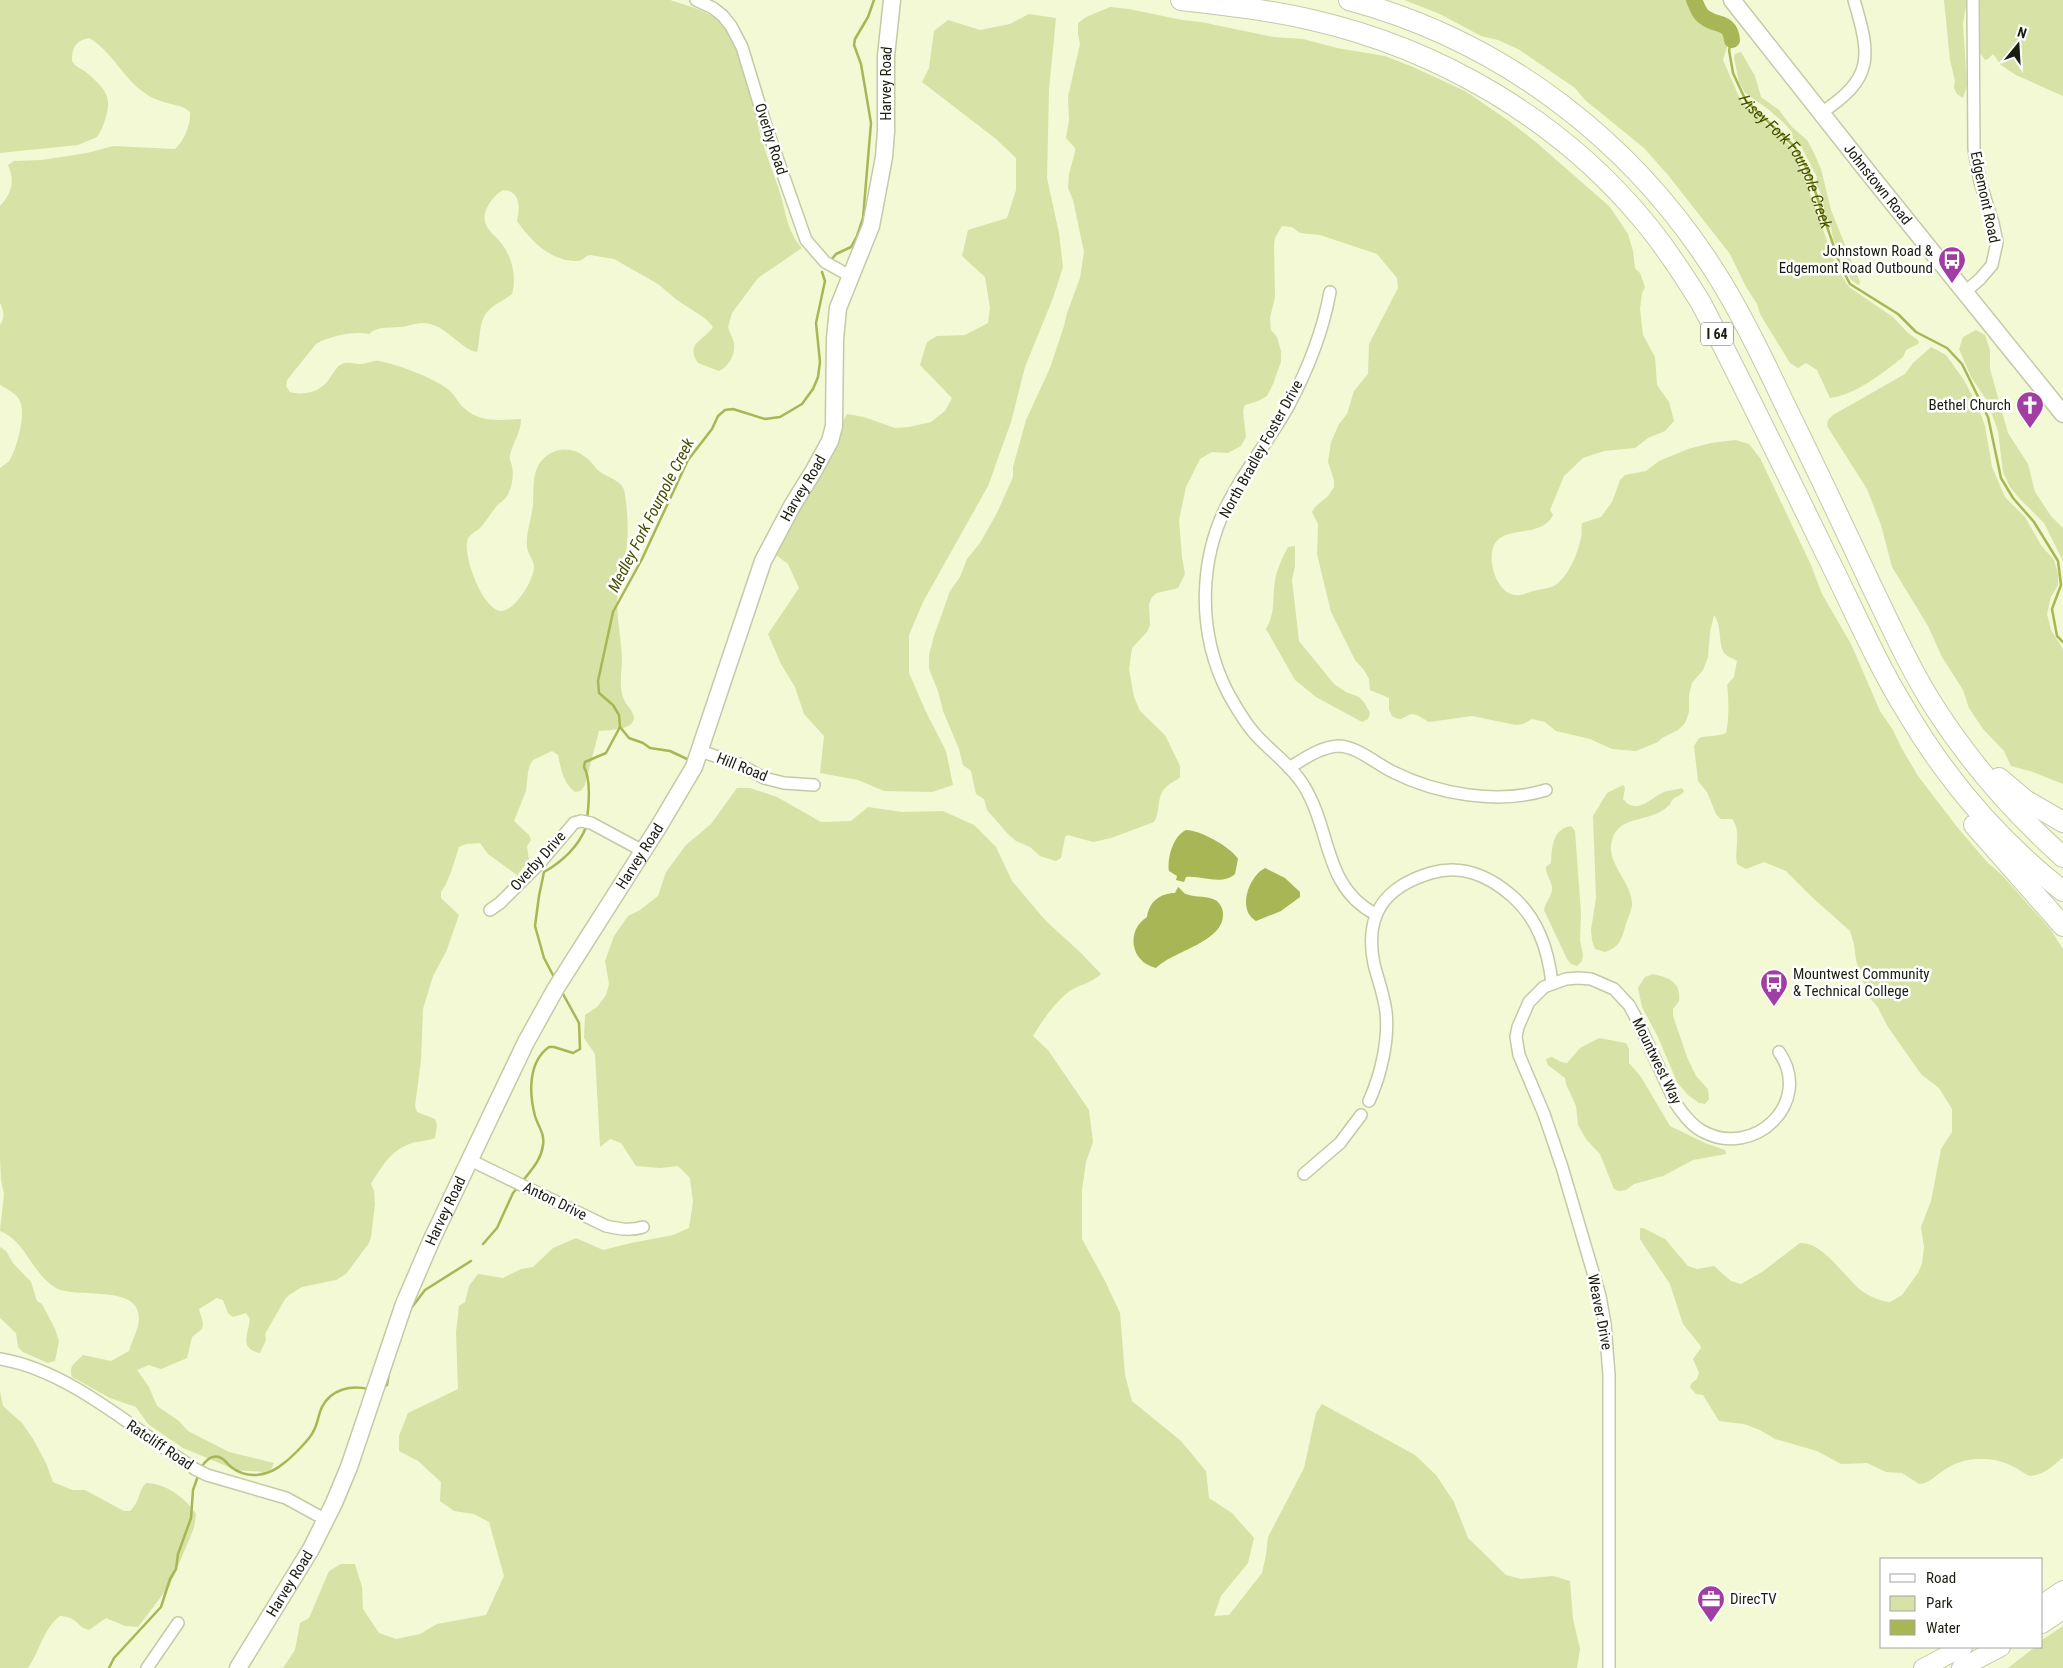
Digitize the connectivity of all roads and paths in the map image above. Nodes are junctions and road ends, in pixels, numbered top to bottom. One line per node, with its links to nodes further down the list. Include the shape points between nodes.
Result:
1 (696, 0): 9 (street, Overby Road, via 723,16 737,36 806,240 825,262)
2 (892, 0): 9 (street, Harvey Road, via 886,56 884,157 871,226)
3 (1182, 0): 15 (highway, I 64, via 1313,20 1406,49 1518,107 1609,184 1642,219 1702,303 1881,666)
4 (1349, 0): 13 (highway, I 64, via 1416,22 1460,41 1531,82 1600,135 1663,200 1702,252 1741,317 1908,660)
5 (1732, 0): 8 (street, Johnstown Road)
6 (1854, 0): 8 (street, via 1865,41 1865,64 1852,89)
7 (1973, 0): 11 (street, Edgemont Road, via 1974,149 1997,242 1992,265)
8 (1821, 113): 11 (street, Johnstown Road)
9 (850, 276): 14 (street, Harvey Road, via 836,322 834,426 830,441 764,561)
10 (1330, 292): 16 (street, North Bradley Foster Drive, via 1323,326 1299,385 1225,509 1206,576 1205,615 1220,675 1254,733)
11 (1965, 292): 12 (street, Johnstown Road)
12 (2063, 414)
13 (1958, 743): 19 (highway, via 2025,800); 21 (highway, I 64, via 2010,805)
14 (700, 750): 17 (street, Hill Road, via 739,764 764,778); 20 (street, Harvey Road, via 685,782)
15 (1938, 761): 22 (highway, I 64, via 1986,820); 25 (highway, via 1944,780 1965,814)
16 (1289, 768): 18 (street, via 1318,752 1338,746 1438,789 1493,796); 24 (street, North Bradley Foster Drive, via 1309,796 1344,889)
17 (814, 785)
18 (1546, 790)
19 (2063, 822)
20 (643, 851): 23 (street, Overby Drive, via 586,822 574,823 539,864); 30 (street, Harvey Road, via 559,983 526,1042)
21 (2063, 857)
22 (2063, 891)
23 (490, 910)
24 (1375, 914): 26 (street, via 1392,892 1426,875 1454,870 1481,875 1513,897 1532,918 1544,945); 28 (street, via 1372,947 1386,1024 1380,1067)
25 (2063, 926)
26 (1552, 983): 27 (street, Mountwest Way, via 1591,979 1622,996 1635,1016 1676,1104 1702,1131 1715,1137 1750,1136 1776,1119 1786,1102 1790,1083 1787,1066); 44 (street, Weaver Drive, via 1535,994 1524,1010 1518,1027 1517,1046 1562,1167 1605,1324 1609,1394)
27 (1779, 1052)
28 (1369, 1100)
29 (1361, 1115): 31 (street, via 1340,1143)
30 (470, 1160): 32 (street, Anton Drive, via 606,1226 627,1230); 34 (street, Harvey Road, via 404,1304 349,1467)
31 (1304, 1174)
32 (643, 1228)
33 (0, 1359): 34 (street, Ratcliff Road, via 20,1362 52,1375 99,1403 194,1469 286,1498)
34 (326, 1520): 42 (street, Harvey Road)
35 (2063, 1590): 36 (main road)
36 (2043, 1603)
37 (2063, 1610): 39 (main road)
38 (178, 1623): 43 (street)
39 (2043, 1623)
40 (1961, 1648): 45 (main road)
41 (1999, 1648): 46 (main road)
42 (242, 1662)
43 (147, 1668)
44 (1609, 1668)
45 (1923, 1668)
46 (1961, 1668)

